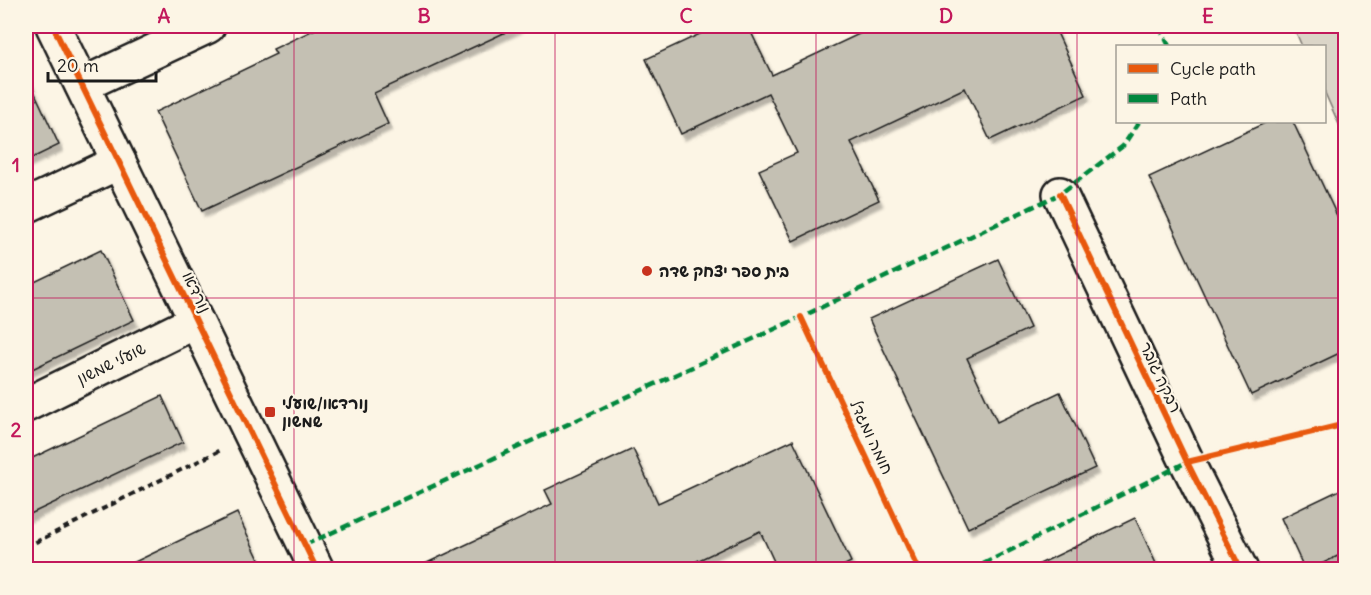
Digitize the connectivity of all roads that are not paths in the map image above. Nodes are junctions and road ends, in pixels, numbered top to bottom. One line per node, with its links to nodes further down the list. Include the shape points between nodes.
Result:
1 (53, 26): 3 (street, נורדאו)
2 (208, 26): 3 (street)
3 (82, 85): 4 (street, נורדאו)
4 (119, 162): 6 (street); 7 (street, נורדאו)
5 (1060, 194): 10 (street, רבקה גובר)
6 (26, 206)
7 (196, 321): 8 (street, שועלי שמשון); 9 (street, נורדאו)
8 (26, 405)
9 (317, 570)
10 (1241, 570)

